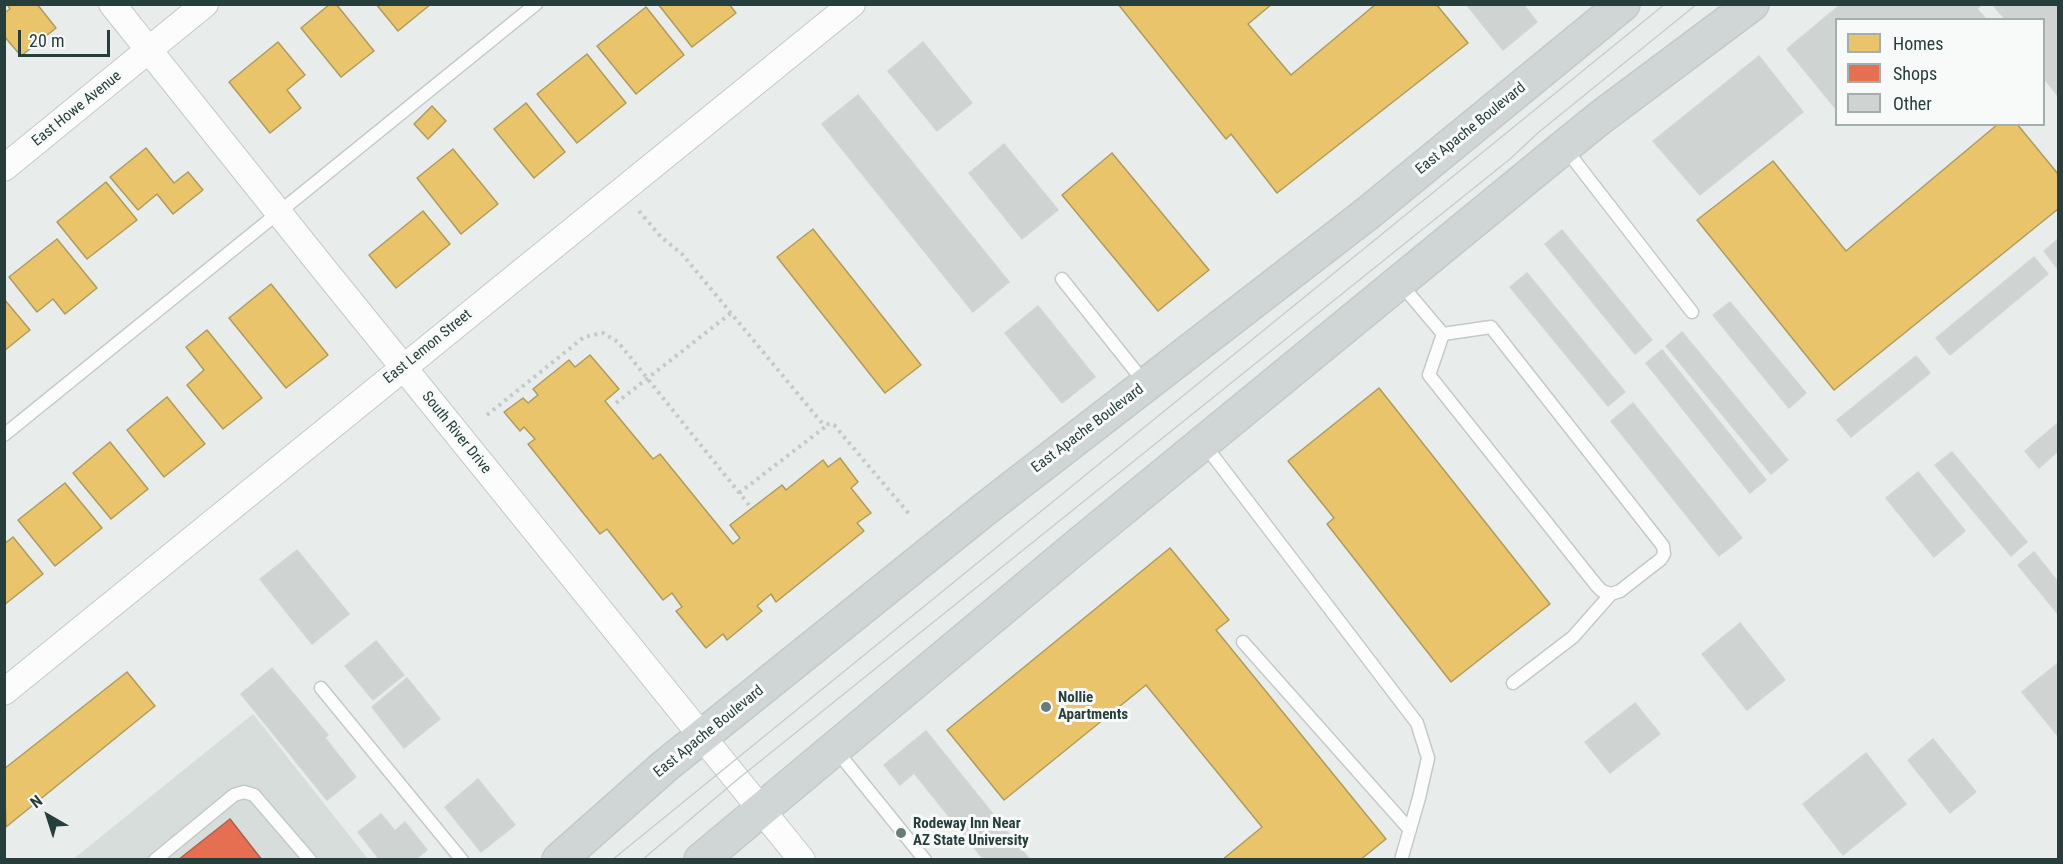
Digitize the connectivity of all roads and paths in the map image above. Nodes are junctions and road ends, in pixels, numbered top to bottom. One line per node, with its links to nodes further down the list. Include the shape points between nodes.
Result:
1 (112, 4): 7 (street, South River Drive)
2 (205, 4): 7 (street, East Howe Avenue)
3 (536, 4): 11 (lane)
4 (852, 4): 17 (street, East Lemon Street)
5 (1623, 4): 19 (main road, East Apache Boulevard, via 1368,213)
6 (1752, 4): 8 (main road)
7 (149, 51): 9 (street, East Howe Avenue); 11 (street, South River Drive)
8 (1564, 147): 13 (main road); 14 (lane)
9 (4, 168)
10 (639, 210): 15 (path)
11 (279, 213): 17 (street, South River Drive); 23 (lane)
12 (1062, 279): 19 (lane)
13 (1399, 282): 16 (lane); 24 (main road)
14 (1692, 312)
15 (731, 313): 18 (path); 22 (path, via 822,423)
16 (1443, 334): 28 (lane, via 1429,375 1597,586); 28 (lane, via 1491,327 1663,546 1664,554 1655,565)
17 (403, 368): 32 (street, East Lemon Street); 33 (street, South River Drive)
18 (648, 378): 20 (path); 21 (path, via 618,342 603,333 584,337); 25 (path)
19 (1146, 384): 33 (main road, East Apache Boulevard)
20 (616, 403)
21 (487, 415)
22 (829, 424): 25 (path); 27 (path, via 834,425)
23 (4, 435)
24 (1203, 443): 34 (main road); 36 (lane, via 1417,723 1428,759)
25 (740, 493): 26 (path)
26 (749, 506)
27 (910, 516)
28 (1611, 594): 30 (lane, via 1573,637)
29 (1243, 642): 36 (lane)
30 (1514, 683)
31 (321, 687): 39 (lane)
32 (4, 692)
33 (702, 737): 35 (street, South River Drive); 40 (main road, East Apache Boulevard)
34 (835, 749): 35 (main road); 43 (lane)
35 (763, 809): 41 (main road); 42 (street, South River Drive)
36 (1410, 830): 44 (lane)
37 (155, 860): 38 (lane, via 234,795 244,792 254,795)
38 (310, 860)
39 (462, 860)
40 (559, 860)
41 (701, 860)
42 (802, 860)
43 (925, 860)
44 (1401, 860)

